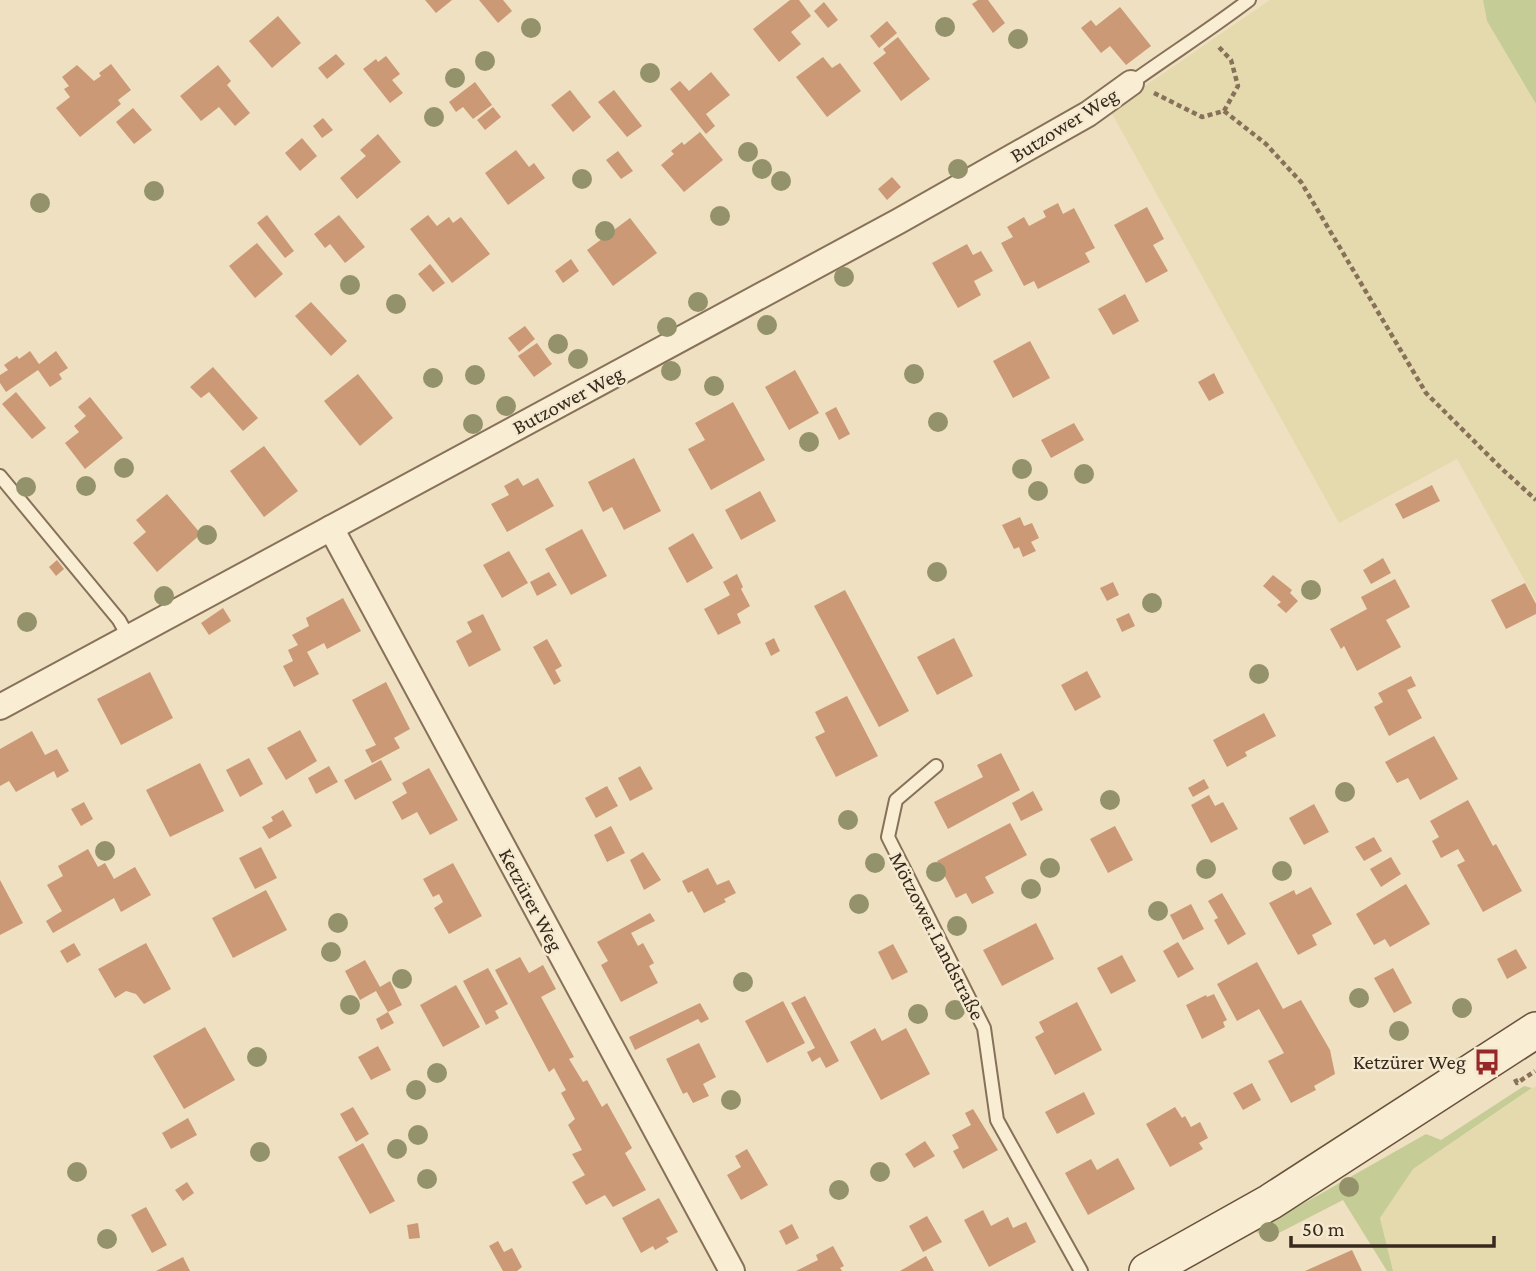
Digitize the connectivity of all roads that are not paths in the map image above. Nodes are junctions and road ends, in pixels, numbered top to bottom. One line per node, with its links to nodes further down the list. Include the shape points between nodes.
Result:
1 (1249, 0): 2 (lane, Butzower Weg)
2 (1131, 83): 4 (street, Butzower Weg, via 1088,114 899,221)
3 (0, 476): 5 (lane)
4 (331, 528): 5 (street, Butzower Weg); 9 (street, Ketzürer Weg)
5 (129, 638): 6 (street, Butzower Weg)
6 (0, 707)
7 (936, 766): 10 (lane, Mötzower Landstraße, via 896,800 888,837 984,1028 997,1120)
8 (1536, 1030): 11 (main road, via 1270,1202)
9 (732, 1271)
10 (1081, 1271)
11 (1147, 1271)

